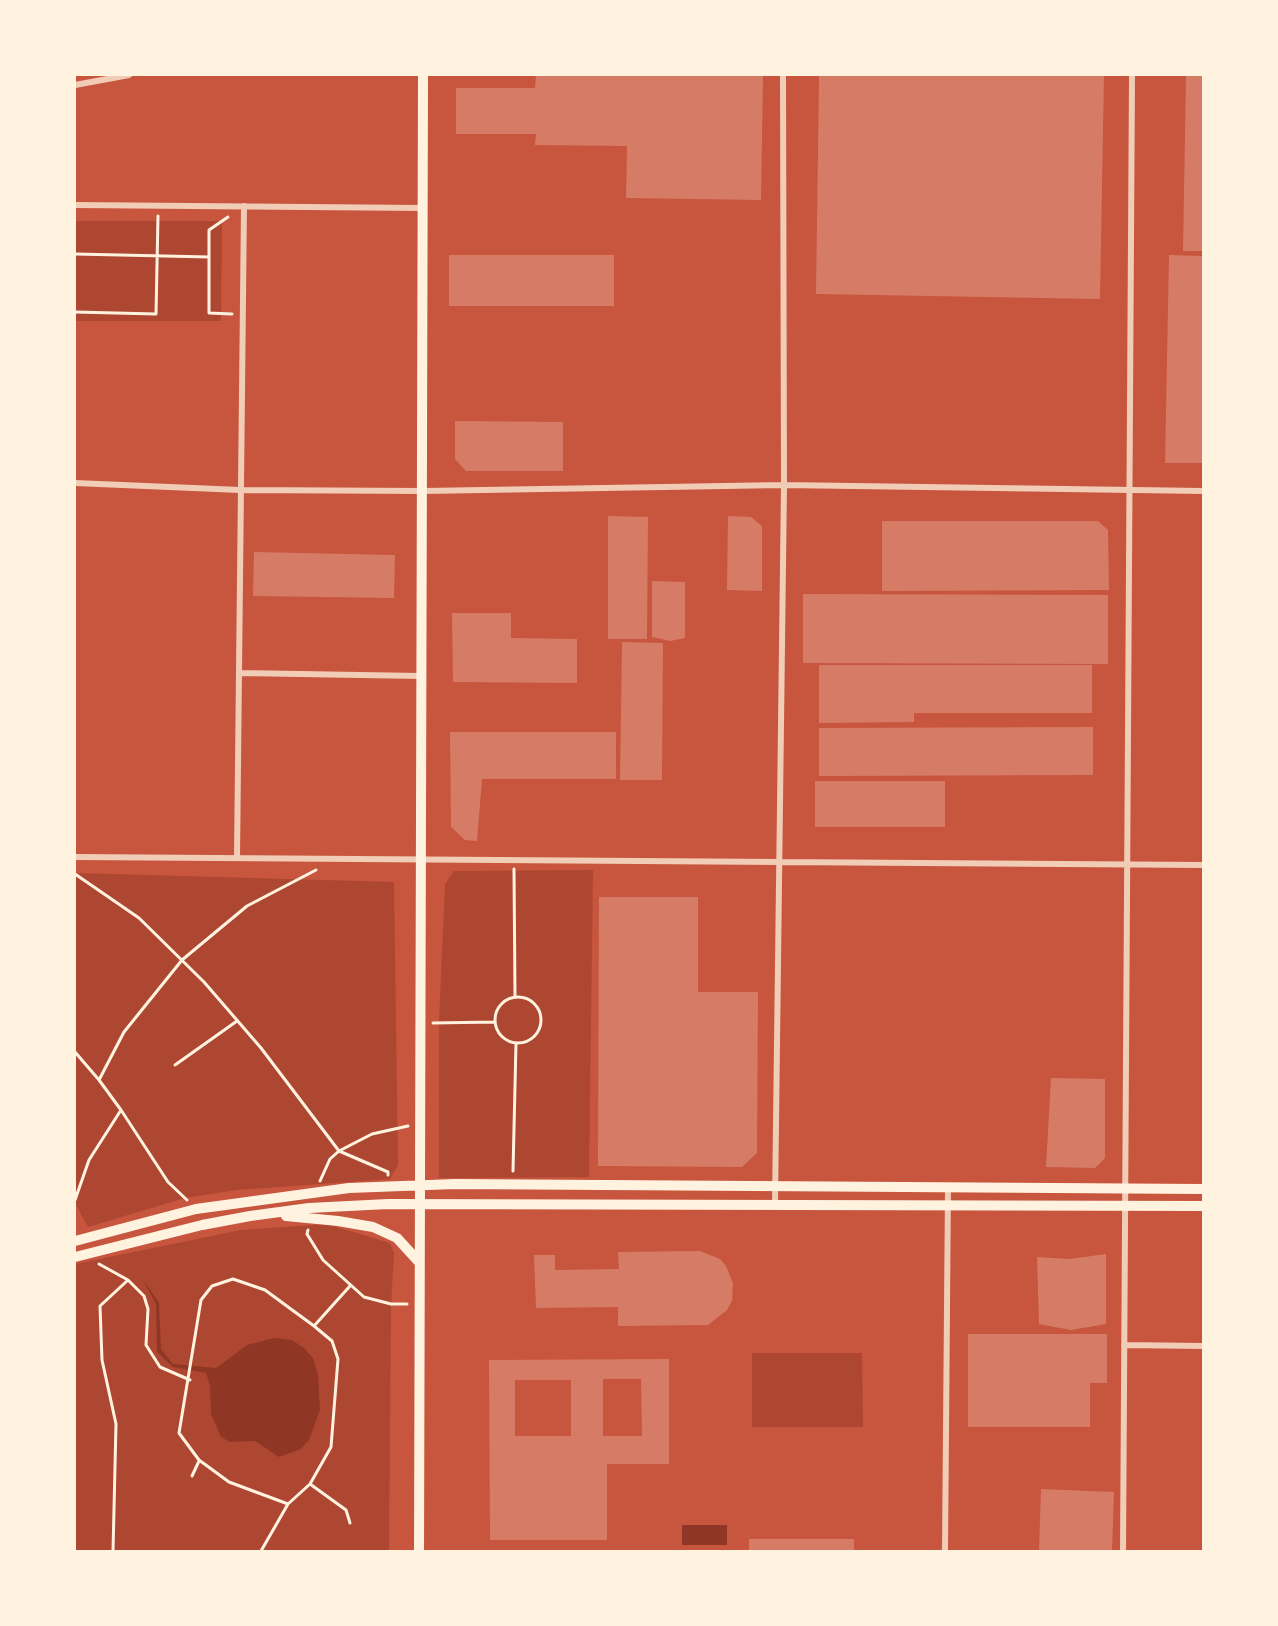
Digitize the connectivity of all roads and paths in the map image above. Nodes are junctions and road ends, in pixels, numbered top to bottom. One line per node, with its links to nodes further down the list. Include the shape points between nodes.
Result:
1 (129, 75): 5 (street)
2 (423, 75): 9 (main road)
3 (783, 75): 18 (street)
4 (1132, 75): 22 (street)
5 (75, 85)
6 (75, 205): 7 (street)
7 (159, 205): 8 (street); 11 (path)
8 (244, 206): 9 (street); 12 (path, via 209,230); 16 (street)
9 (422, 208): 20 (main road)
10 (75, 254): 11 (path)
11 (158, 256): 12 (path); 15 (path, via 156,314)
12 (209, 257): 14 (path)
13 (201, 272): 14 (path)
14 (209, 272): 16 (path, via 209,313)
15 (75, 312)
16 (243, 314): 19 (street)
17 (75, 483): 19 (street)
18 (784, 485): 20 (street); 22 (street); 29 (street)
19 (240, 490): 20 (street); 23 (street)
20 (423, 491): 24 (main road)
21 (1203, 491): 22 (street)
22 (1131, 492): 30 (street)
23 (239, 674): 24 (street); 26 (street)
24 (421, 676): 27 (main road)
25 (75, 857): 26 (street)
26 (237, 857): 27 (street)
27 (420, 861): 28 (street); 38 (main road)
28 (514, 861): 29 (street); 35 (path)
29 (781, 861): 30 (street); 49 (street)
30 (1126, 865): 31 (street); 51 (street)
31 (1203, 865)
32 (318, 869): 34 (path, via 247,906)
33 (75, 874): 34 (path, via 139,918)
34 (182, 960): 36 (path); 42 (path, via 124,1032)
35 (515, 997): 37 (path, via 500,1005); 39 (path, via 537,1007 541,1023 531,1040)
36 (238, 1021): 41 (path); 45 (path)
37 (495, 1022): 38 (path); 39 (path, via 503,1038)
38 (419, 1023): 44 (main road)
39 (516, 1043): 47 (path)
40 (75, 1053): 42 (path)
41 (175, 1065)
42 (99, 1080): 43 (path)
43 (120, 1110): 54 (path, via 89,1160); 60 (path, via 168,1182)
44 (419, 1123): 45 (path, via 372,1134); 46 (main road)
45 (339, 1150): 48 (path, via 388,1172); 53 (path, via 322,1172)
46 (419, 1185): 47 (main road); 48 (main road); 55 (main road)
47 (512, 1185): 49 (main road)
48 (388, 1186): 53 (main road)
49 (776, 1187): 50 (main road); 56 (street)
50 (948, 1187): 51 (main road); 57 (street)
51 (1124, 1189): 52 (main road); 58 (street)
52 (1203, 1189)
53 (316, 1192): 60 (main road)
54 (75, 1200)
55 (419, 1203): 56 (main road); 61 (main road, via 309,1208); 66 (main road)
56 (775, 1203): 57 (main road)
57 (948, 1204): 58 (main road); 82 (street)
58 (1125, 1206): 59 (main road); 71 (street)
59 (1203, 1206)
60 (196, 1209): 63 (main road)
61 (250, 1216): 62 (main road); 64 (main road)
62 (308, 1218): 66 (main road, via 387,1232); 68 (path, via 308,1234 323,1260)
63 (75, 1241)
64 (91, 1254): 65 (main road); 67 (path, via 92,1260)
65 (75, 1257)
66 (419, 1262): 69 (main road)
67 (128, 1280): 73 (path, via 144,1296 148,1309 146,1345 160,1367); 79 (path, via 100,1306 102,1360 116,1424)
68 (350, 1286): 69 (path, via 364,1297 391,1304); 70 (path)
69 (418, 1304): 81 (main road)
70 (314, 1326): 73 (path, via 265,1290 233,1279 212,1286 201,1300); 76 (path, via 332,1341 338,1359 331,1447)
71 (1124, 1345): 72 (street); 83 (street)
72 (1203, 1346)
73 (190, 1379): 74 (path, via 179,1433)
74 (199, 1460): 75 (path); 77 (path, via 229,1482)
75 (192, 1476)
76 (310, 1484): 77 (path); 78 (path, via 346,1510)
77 (288, 1504): 80 (path)
78 (350, 1523)
79 (113, 1551)
80 (261, 1551)
81 (419, 1551)
82 (945, 1551)
83 (1124, 1551)

